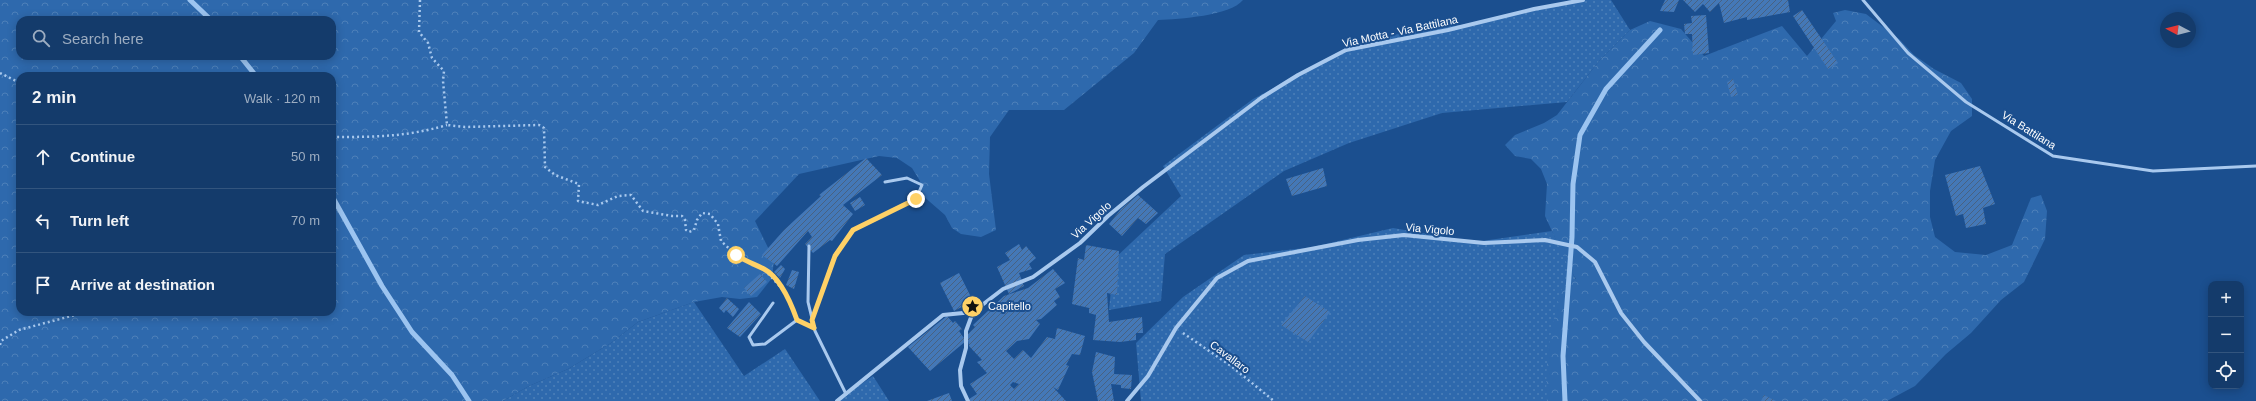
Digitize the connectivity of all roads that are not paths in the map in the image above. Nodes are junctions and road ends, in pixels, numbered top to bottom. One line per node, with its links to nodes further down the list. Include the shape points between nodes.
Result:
1 (1583, 0): 3 (street, Via Motta - Via Battilana, via 1346,50 1261,98)
2 (1863, 0): 4 (lane, Via Battilana, via 1908,53 1966,102 2053,156 2153,171)
3 (1216, 132): 8 (street, Via Vigolo, via 1143,186 1080,243 1033,277 1003,289)
4 (2256, 166)
5 (884, 182): 9 (lane, via 907,178 922,185 916,199 853,230 835,256)
6 (809, 246): 9 (lane, via 808,302)
7 (773, 303): 10 (lane, via 749,337 753,345 765,344 797,320)
8 (973, 312): 11 (street, via 942,315); 13 (street, via 966,331 966,348 960,370 961,386)
9 (812, 320): 10 (lane)
10 (814, 328): 11 (lane)
11 (846, 394): 12 (street)
12 (837, 401)
13 (968, 401)
14 (1127, 401): 15 (street, Via Vigolo, via 1148,376 1176,328 1217,278 1248,261 1358,240 1404,235 1484,242 1546,240 1577,247 1595,262 1621,313 1644,342)
15 (1700, 401)

